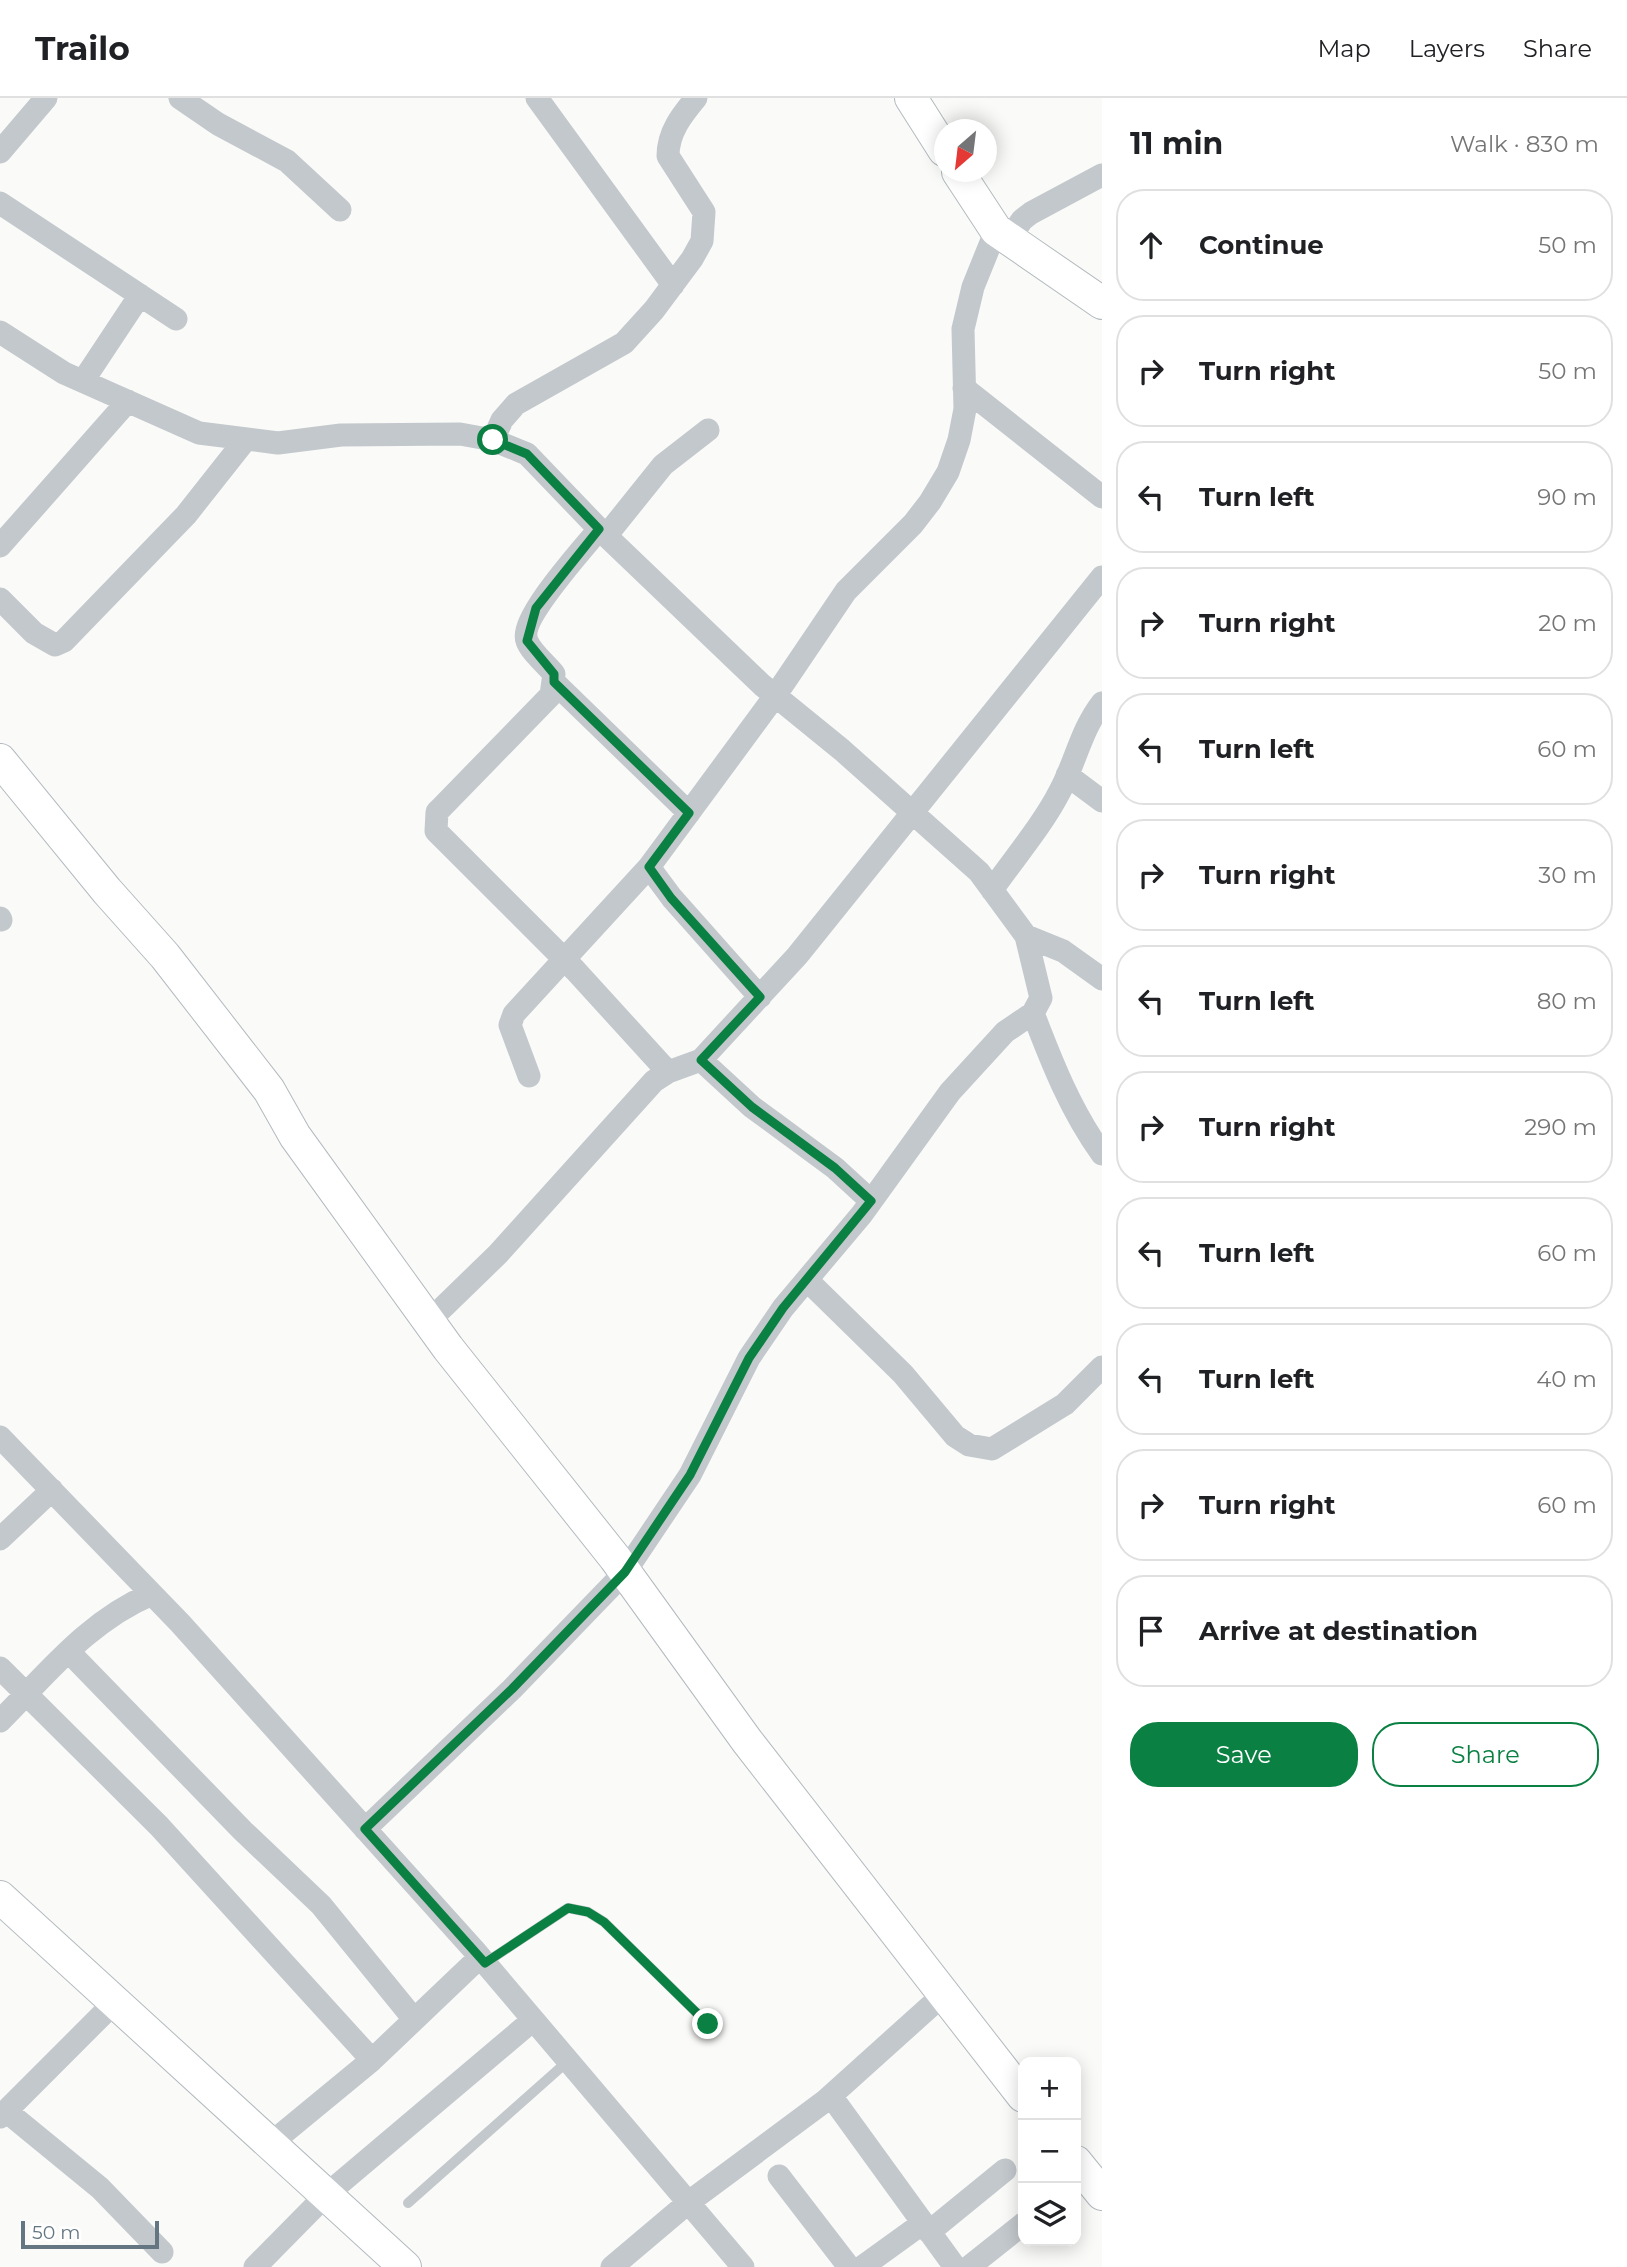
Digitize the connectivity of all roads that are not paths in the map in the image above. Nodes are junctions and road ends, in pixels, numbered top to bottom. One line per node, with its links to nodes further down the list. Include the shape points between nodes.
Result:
1 (46, 98): 7 (street)
2 (180, 98): 11 (street, via 286,161)
3 (537, 98): 13 (street)
4 (696, 98): 13 (street, via 678,120 668,156 704,212 705,227 692,259)
5 (911, 98): 6 (street)
6 (934, 134)
7 (0, 152)
8 (1102, 175): 12 (street, via 1031,213)
9 (965, 182): 12 (street)
10 (0, 203): 14 (street)
11 (340, 210)
12 (1002, 235): 15 (street); 19 (street, via 973,287 963,328)
13 (673, 285): 23 (street, via 624,343 509,410)
14 (139, 295): 16 (street); 18 (street)
15 (1102, 303)
16 (176, 319)
17 (0, 332): 18 (street)
18 (83, 381): 20 (street)
19 (964, 388): 24 (street); 30 (street, via 959,440 948,472 930,502 846,591)
20 (128, 401): 22 (street, via 199,433); 26 (street)
21 (708, 430): 25 (street, via 663,465)
22 (246, 439): 23 (street, via 278,443 341,435 460,434); 28 (street, via 186,515 64,641 55,645 44,641)
23 (493, 440): 25 (street, via 527,454)
24 (1102, 497)
25 (603, 533): 29 (street, via 536,608 526,634 554,674); 30 (street)
26 (0, 546)
27 (1102, 577): 36 (street)
28 (0, 599)
29 (554, 682): 35 (street); 40 (street, via 551,695 442,807 435,823 436,831)
30 (775, 695): 35 (street); 36 (street)
31 (1102, 702): 33 (street, via 1082,733)
32 (0, 760): 50 (street, via 165,956 269,1090 302,1146)
33 (1067, 775): 34 (street); 38 (street, via 1050,808)
34 (1102, 802)
35 (689, 813): 37 (street)
36 (911, 814): 38 (street, via 979,872); 42 (street)
37 (649, 867): 40 (street); 42 (street)
38 (992, 890): 39 (street)
39 (1027, 936): 41 (street, via 1063,951); 43 (street, via 1041,998)
40 (565, 960): 45 (street); 46 (street, via 514,1014 510,1025)
41 (1102, 979)
42 (760, 997): 44 (street)
43 (1033, 1013): 47 (street, via 1059,1080); 48 (street, via 1005,1032 950,1092)
44 (701, 1060): 45 (street); 48 (street, via 752,1107 835,1168)
45 (668, 1072): 50 (street, via 654,1081 498,1254)
46 (528, 1076)
47 (1102, 1154)
48 (871, 1201): 49 (street)
49 (807, 1280): 51 (street, via 894,1364 955,1436 981,1449 992,1449 1065,1404); 55 (street, via 749,1358 690,1475)
50 (429, 1321): 55 (street)
51 (1102, 1367)
52 (0, 1437): 53 (street)
53 (52, 1490): 54 (street); 56 (street)
54 (0, 1539)
55 (625, 1572): 61 (street, via 512,1689); 64 (street, via 747,1741)
56 (152, 1594): 57 (street, via 97,1623); 61 (street)
57 (69, 1652): 59 (street); 66 (street, via 321,1905)
58 (0, 1668): 59 (street)
59 (28, 1693): 60 (street); 69 (street, via 159,1826)
60 (0, 1721)
61 (365, 1829): 63 (street)
62 (0, 1897): 65 (street)
63 (482, 1960): 66 (street); 67 (street); 68 (lane, via 568,1908 588,1912 604,1922)
64 (945, 1993): 71 (street); 72 (street)
65 (115, 2002): 73 (street); 74 (street)
66 (413, 2018): 69 (street)
67 (533, 2020): 70 (street); 79 (street)
68 (708, 2024)
69 (372, 2060): 74 (street)
70 (568, 2061): 80 (street); 81 (lane)
71 (1018, 2089)
72 (831, 2096): 80 (street); 82 (street)
73 (3, 2114): 84 (street, via 100,2188)
74 (270, 2144): 79 (street)
75 (1081, 2168): 78 (street)
76 (1005, 2170): 82 (street)
77 (779, 2176): 89 (street)
78 (1102, 2194)
79 (326, 2195): 85 (street); 86 (street)
80 (689, 2202): 87 (street); 88 (street)
81 (408, 2203)
82 (926, 2228): 90 (street); 91 (street)
83 (1018, 2228): 92 (street)
84 (162, 2252)
85 (255, 2267)
86 (405, 2267)
87 (612, 2267)
88 (743, 2267)
89 (849, 2267)
90 (862, 2267)
91 (955, 2267)
92 (969, 2267)

